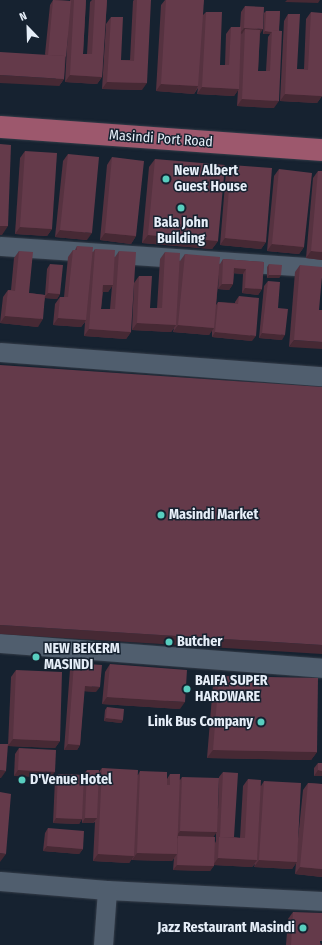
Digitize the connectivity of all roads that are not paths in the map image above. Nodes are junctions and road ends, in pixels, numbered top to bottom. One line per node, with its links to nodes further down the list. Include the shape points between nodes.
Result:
1 (0, 127): 2 (main road, Masindi Port Road)
2 (322, 150)
3 (0, 246): 4 (street)
4 (322, 268)
5 (0, 352): 6 (street)
6 (322, 376)
7 (0, 643): 8 (street)
8 (322, 668)
9 (0, 881): 10 (street)
10 (107, 890): 11 (street); 12 (street)
11 (322, 901)
12 (103, 945)

